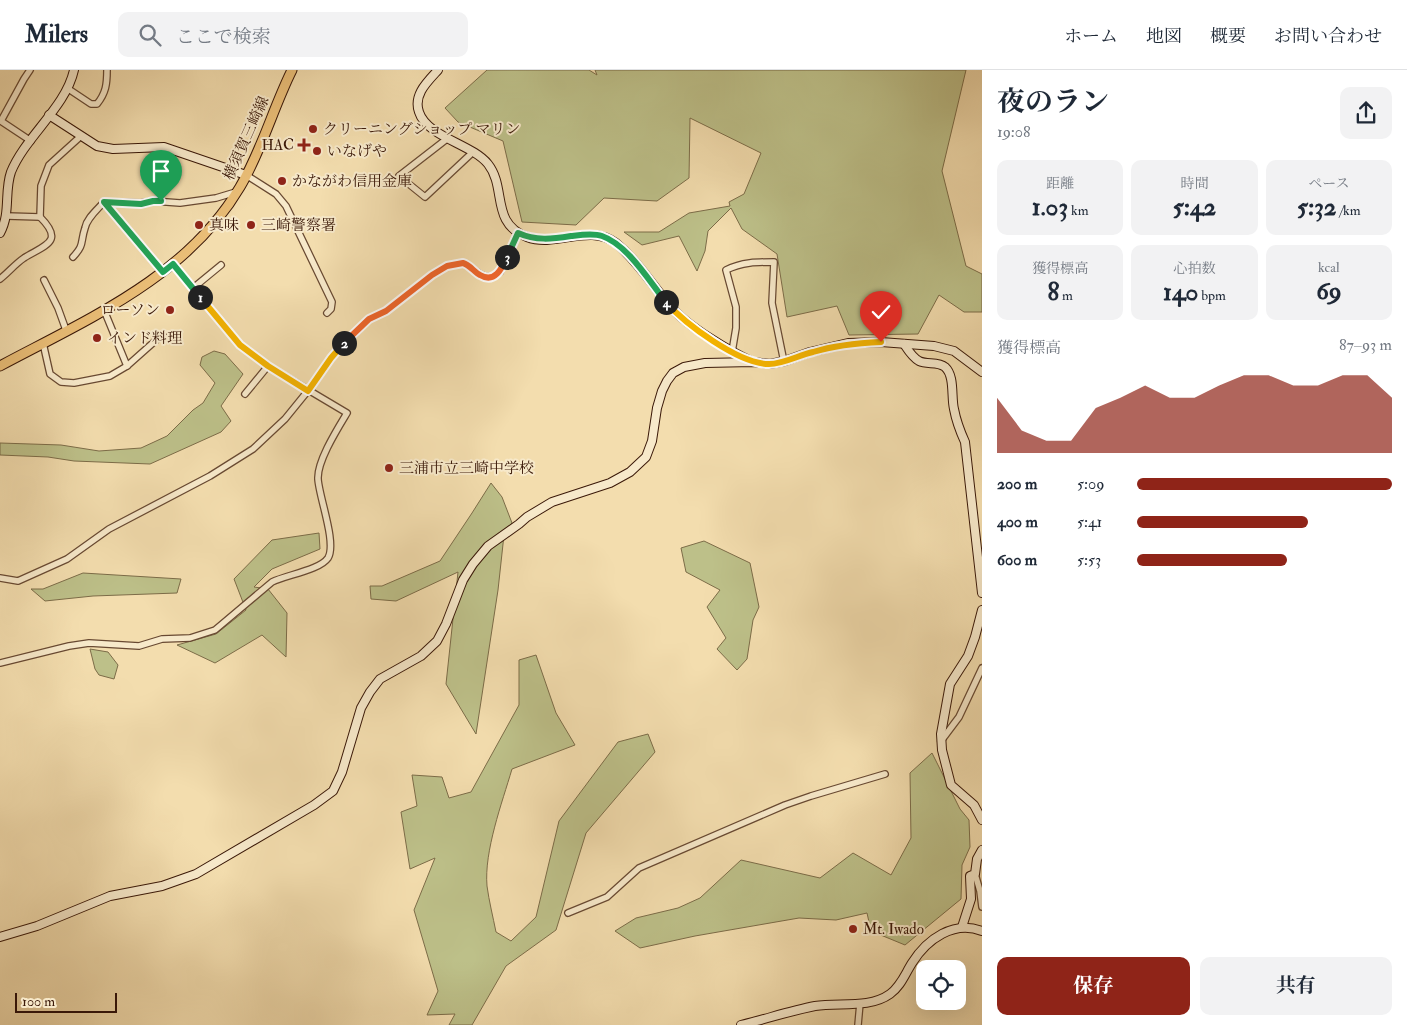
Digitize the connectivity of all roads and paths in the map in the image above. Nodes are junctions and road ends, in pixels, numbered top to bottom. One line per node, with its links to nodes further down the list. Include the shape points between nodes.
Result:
1 (30, 70): 8 (street)
2 (74, 70): 6 (street)
3 (107, 70): 6 (street, via 104,96 97,104 90,104)
4 (292, 70): 13 (main road, 横須賀三崎線)
5 (438, 70): 10 (street, via 422,89 418,107 424,121)
6 (67, 88): 7 (street)
7 (49, 115): 9 (street); 11 (street)
8 (1, 122): 11 (street)
9 (81, 136): 13 (street, via 98,146 113,149 164,147); 17 (street, via 49,165 40,186)
10 (448, 138): 12 (street); 12 (street, via 399,176 426,197)
11 (31, 141): 16 (street, via 11,173)
12 (473, 152): 19 (street, via 490,168 503,214)
13 (246, 175): 14 (main road, 横須賀三崎線); 28 (street, via 276,194 286,206 332,302 333,306)
14 (236, 192): 15 (street, via 180,203); 21 (main road, 横須賀三崎線, via 211,225)
15 (104, 202): 20 (street, via 88,221 80,248); 23 (street)
16 (7, 216): 17 (street); 18 (street)
17 (40, 217): 24 (street, via 50,227 50,241 46,247 22,259)
18 (0, 232)
19 (518, 233): 33 (street, via 540,239 600,236 614,242 634,261 674,312); 40 (street, via 496,275 481,276 467,264 447,266 369,319 331,358)
20 (72, 257)
21 (173, 264): 23 (main road, 横須賀三崎線); 26 (street)
22 (221, 265): 26 (street)
23 (163, 272): 27 (main road, 横須賀三崎線)
24 (0, 279)
25 (44, 280): 29 (street)
26 (193, 288): 38 (street, via 240,345)
27 (104, 310): 29 (main road, 横須賀三崎線); 37 (street)
28 (327, 313)
29 (66, 330): 31 (main road, 横須賀三崎線)
30 (163, 334): 37 (street)
31 (43, 343): 36 (main road, 横須賀三崎線); 37 (street, via 50,374 61,382 74,384 110,376)
32 (904, 344): 35 (street, via 848,343); 39 (street, via 954,351); 43 (street, via 918,361 941,365 949,372 953,408 965,442)
33 (732, 352): 34 (street); 35 (street, via 736,307 726,270 737,265 774,262 772,303)
34 (753, 362): 35 (street); 56 (street, via 705,363 673,373 662,391 646,457 630,472 610,483 552,502 488,546 463,580 437,641 421,656 380,679 370,692 361,708 333,791 196,874 162,886 110,896 37,926)
35 (784, 362)
36 (0, 366)
37 (127, 366)
38 (268, 366): 40 (street); 41 (street)
39 (982, 372)
40 (308, 391): 42 (street, via 254,449 210,476 109,530 67,559 18,581); 45 (street, via 346,412 327,449 318,478 330,547 328,558 320,566 272,582 215,630 190,638 162,639 139,646 89,643)
41 (245, 394)
42 (0, 578)
43 (982, 593)
44 (982, 610): 47 (street, via 968,656 950,684)
45 (0, 663)
46 (982, 668): 47 (street, via 959,717)
47 (942, 741): 49 (street, via 951,785 974,805)
48 (885, 774): 53 (street, via 785,805 639,868 608,897)
49 (982, 820)
50 (982, 850): 51 (street)
51 (975, 874): 52 (street); 54 (street, via 969,879 971,898)
52 (982, 907)
53 (568, 913)
54 (962, 927): 55 (street); 57 (street, via 947,931 929,942 890,994 876,1001)
55 (982, 931)
56 (0, 937)
57 (860, 1003): 58 (street, via 814,1006); 59 (street)
58 (741, 1025)
59 (858, 1025)

